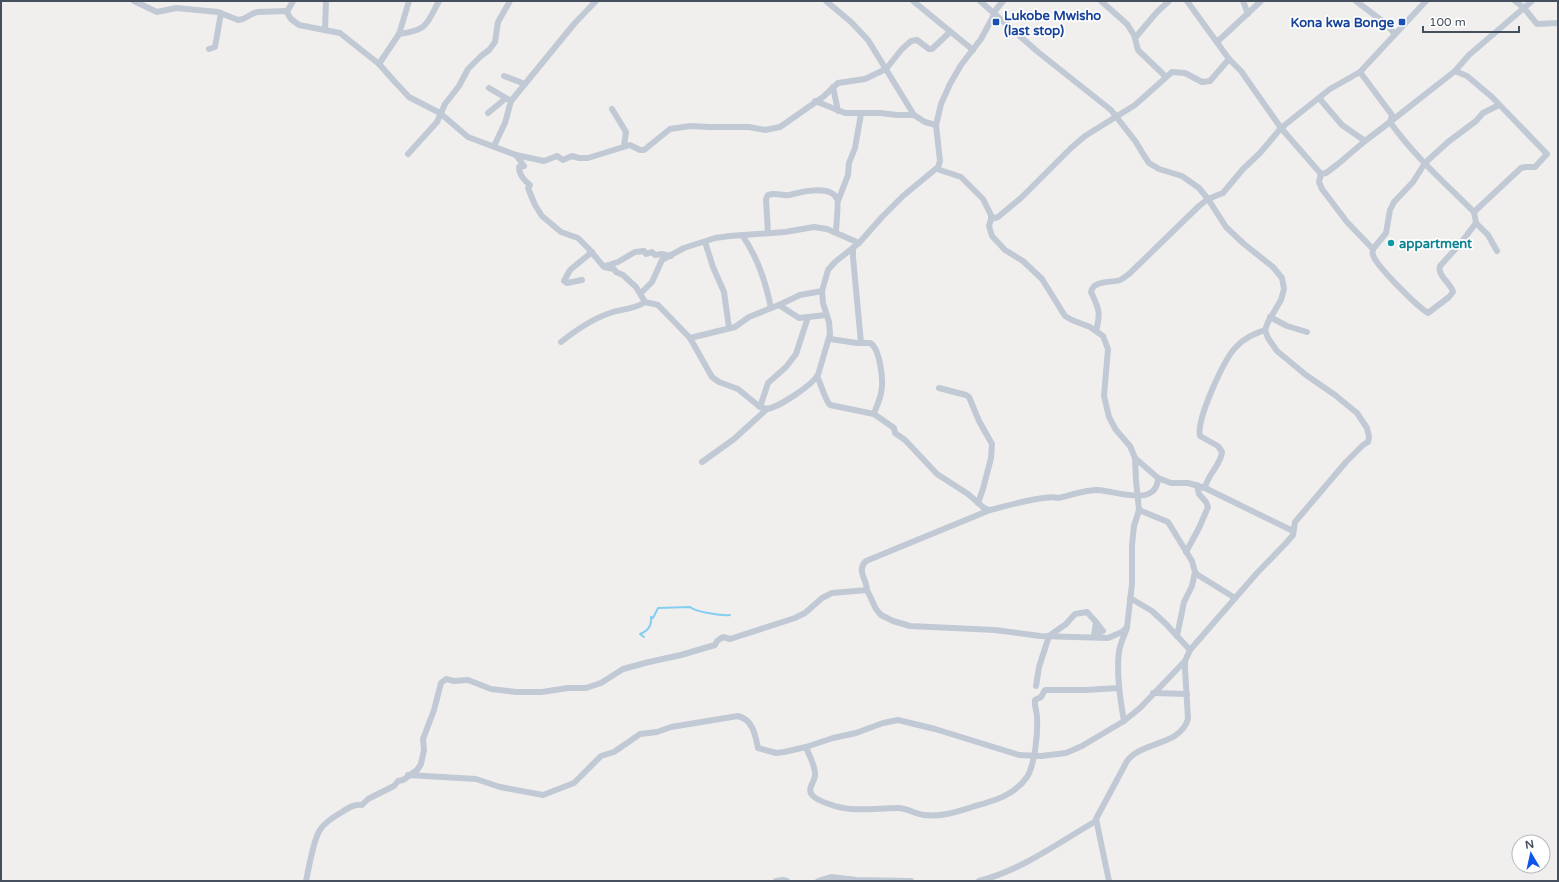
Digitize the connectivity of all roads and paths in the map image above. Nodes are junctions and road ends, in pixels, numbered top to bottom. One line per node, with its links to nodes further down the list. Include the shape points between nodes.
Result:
1 (134, 1): 23 (street, via 157,12 176,8)
2 (294, 1): 22 (street)
3 (326, 1): 27 (street)
4 (409, 1): 29 (street)
5 (439, 1): 29 (street, via 425,26 416,32)
6 (510, 1): 51 (street, via 498,22 495,42 468,69)
7 (596, 1): 42 (street)
8 (826, 1): 37 (street, via 864,35)
9 (913, 1): 28 (street)
10 (980, 1): 24 (street)
11 (1003, 1): 24 (street)
12 (1101, 1): 31 (street, via 1127,24)
13 (1170, 1): 31 (street)
14 (1187, 1): 32 (street)
15 (1243, 1): 25 (street)
16 (1261, 1): 25 (street)
17 (1356, 1): 30 (street)
18 (1426, 1): 30 (street)
19 (1515, 1): 21 (street)
20 (1532, 1): 21 (street)
21 (1524, 8): 26 (street, via 1537,24); 38 (street, via 1469,55)
22 (287, 12): 23 (street, via 257,12 243,20); 27 (street, via 299,25)
23 (221, 13): 33 (street, via 215,47)
24 (995, 13): 34 (street); 55 (street)
25 (1248, 14): 32 (street)
26 (1558, 23)
27 (325, 30): 36 (street, via 340,33)
28 (950, 32): 34 (street); 37 (street, via 932,49 917,40 911,41)
29 (399, 34): 36 (street)
30 (1395, 34): 39 (street)
31 (1135, 38): 41 (street, via 1138,50)
32 (1217, 42): 35 (street)
33 (209, 49)
34 (973, 50): 57 (street, via 950,84)
35 (1229, 59): 41 (street, via 1210,81 1202,82 1185,73 1177,72); 58 (street, via 1241,71)
36 (379, 64): 51 (street, via 410,97)
37 (886, 69): 43 (street, via 865,79 838,83); 54 (street)
38 (1455, 71): 48 (street, via 1468,76); 56 (street)
39 (1360, 72): 45 (street); 56 (street, via 1392,115)
40 (504, 76): 42 (street)
41 (1166, 76): 55 (street, via 1135,105)
42 (525, 84): 46 (street)
43 (832, 87): 47 (street); 50 (street)
44 (489, 88): 46 (street)
45 (1319, 98): 58 (street); 59 (street, via 1342,125)
46 (508, 100): 52 (street); 60 (street, via 505,123)
47 (815, 101): 50 (street); 61 (street, via 783,126 769,130 690,126 670,129 644,150 630,145)
48 (1499, 105): 64 (street, via 1483,113); 71 (street, via 1548,154 1535,168 1521,168)
49 (612, 109): 61 (street, via 626,132)
50 (838, 111): 53 (street)
51 (440, 113): 60 (street, via 468,137); 62 (street, via 437,122)
52 (488, 113)
53 (861, 114): 54 (street); 67 (street, via 848,176)
54 (914, 115): 57 (street)
55 (1117, 117): 69 (street, via 1149,163 1182,176 1199,188); 72 (street, via 1082,139 1022,197 998,217)
56 (1390, 122): 59 (street); 64 (street)
57 (936, 125): 65 (street, via 940,161)
58 (1281, 128): 66 (street); 69 (street, via 1223,193)
59 (1364, 141): 66 (street, via 1338,164)
60 (494, 146): 63 (street)
61 (624, 146): 63 (street, via 586,159 572,156 564,160 557,156 544,161)
62 (408, 154)
63 (516, 155): 82 (street, via 524,166 519,167 519,172 530,185 528,188 531,196 542,216 560,232 578,238)
64 (1425, 163): 71 (street); 80 (street, via 1413,182 1394,202 1386,233)
65 (937, 170): 72 (street, via 962,178 988,206); 78 (street, via 903,196)
66 (1320, 174): 80 (street, via 1319,182 1322,189 1347,222)
67 (842, 191): 68 (street); 70 (street)
68 (832, 192): 70 (street); 75 (street, via 801,191 788,195 768,195)
69 (1208, 199): 92 (street, via 1226,227 1273,267 1282,278 1284,289 1281,300); 96 (street, via 1129,274 1120,280 1102,282 1090,289 1099,311)
70 (838, 201): 74 (street)
71 (1474, 212): 73 (street)
72 (991, 219): 96 (street, via 989,226 992,236 1005,250 1028,264 1042,279 1064,314)
73 (1476, 224): 80 (street, via 1440,266 1440,271 1453,292 1429,313 1383,270 1373,256); 81 (street, via 1488,235)
74 (836, 232): 75 (street, via 814,227); 78 (street)
75 (768, 233): 76 (street)
76 (742, 235): 77 (street, via 724,236); 90 (street, via 756,261)
77 (705, 242): 83 (street, via 684,248); 94 (street, via 724,292)
78 (859, 243): 79 (street)
79 (853, 248): 86 (street, via 829,268); 101 (street)
80 (1373, 249)
81 (1496, 250)
82 (592, 252): 84 (street); 85 (street, via 570,270 564,281 567,283)
83 (671, 256): 84 (street, via 635,252); 87 (street, via 662,260 652,282)
84 (604, 267): 87 (street, via 614,269 623,275)
85 (582, 280)
86 (822, 291): 89 (street, via 800,295); 91 (street)
87 (641, 293): 88 (street)
88 (645, 302): 98 (street, via 658,305); 100 (street, via 597,319 576,330)
89 (779, 305): 90 (street); 93 (street, via 799,318)
90 (771, 308): 94 (street)
91 (826, 315): 93 (street); 99 (street)
92 (1270, 317): 95 (street); 97 (street)
93 (808, 318): 104 (street, via 796,354 786,367 768,382)
94 (730, 328): 98 (street)
95 (1265, 330): 111 (street, via 1243,340 1229,355 1205,406 1199,428 1200,436 1218,446 1222,452 1220,460 1206,481); 116 (street, via 1277,351 1354,411 1363,420 1369,434 1368,442 1346,462 1295,522)
96 (1096, 331): 107 (street, via 1103,336 1108,350 1104,396 1109,417 1130,446)
97 (1307, 332)
98 (690, 338): 104 (street, via 712,377 742,392)
99 (830, 339): 101 (street); 102 (street)
100 (561, 342)
101 (861, 343): 106 (street, via 870,343 876,349 881,371 881,393)
102 (817, 376): 105 (street, via 786,401); 106 (street, via 830,405)
103 (939, 388): 113 (street, via 969,397 991,441 991,458)
104 (760, 407): 105 (street)
105 (767, 410): 108 (street, via 734,439)
106 (874, 414): 113 (street, via 894,428 895,433 937,474)
107 (1135, 458): 109 (street); 112 (street)
108 (702, 462)
109 (1158, 478): 110 (street); 112 (street, via 1158,484 1153,491)
110 (1197, 485): 111 (street); 117 (street, via 1199,494 1208,507)
111 (1205, 488): 116 (street)
112 (1138, 495): 114 (street, via 1096,490); 115 (street)
113 (978, 503): 114 (street)
114 (990, 510): 119 (street, via 865,562 862,570)
115 (1139, 510): 117 (street, via 1168,522); 120 (street, via 1132,545 1133,579)
116 (1293, 531): 121 (street, via 1287,542)
117 (1186, 552): 118 (street)
118 (1195, 572): 121 (street); 125 (street, via 1192,586 1184,602)
119 (867, 590): 124 (street, via 881,615 903,624); 135 (street, via 832,593 805,612 788,620 730,639 723,637 715,645 689,653 623,669 590,687 516,692 491,688 468,680 446,679 441,683 423,739 421,764)
120 (1130, 598): 123 (street); 125 (street, via 1152,611)
121 (1235, 598): 126 (street)
122 (1096, 622): 124 (street, via 1087,612 1075,614)
123 (1128, 627): 124 (street, via 1108,638); 129 (street, via 1119,653)
124 (1049, 636): 128 (street, via 1038,667)
125 (1177, 636): 126 (street)
126 (1190, 650): 127 (street)
127 (1186, 661): 130 (street); 131 (street)
128 (1036, 686)
129 (1119, 688): 132 (street); 134 (street, via 1045,690 1041,697 1035,700 1037,734)
130 (1153, 693): 131 (street); 132 (street)
131 (1187, 694): 136 (street, via 1188,719 1185,725 1168,740 1129,758)
132 (1124, 721): 134 (street, via 1070,752)
133 (806, 747): 134 (street, via 827,739 860,732 883,722 898,720 1019,755); 134 (street, via 815,774 810,792 818,799 838,808 898,808 924,815 956,813 1008,795 1027,777); 135 (street, via 776,753 758,748 750,722 738,716 640,734 614,752 601,756 574,783 543,795 500,787 476,779)
134 (1033, 756)
135 (408, 775): 137 (street, via 362,805 351,806 320,829 316,836)
136 (1096, 821): 142 (street, via 1010,871); 143 (street)
137 (306, 881)
138 (776, 881): 139 (street)
139 (787, 881)
140 (818, 881): 141 (street, via 833,877)
141 (911, 881)
142 (979, 881)
143 (1109, 881)

